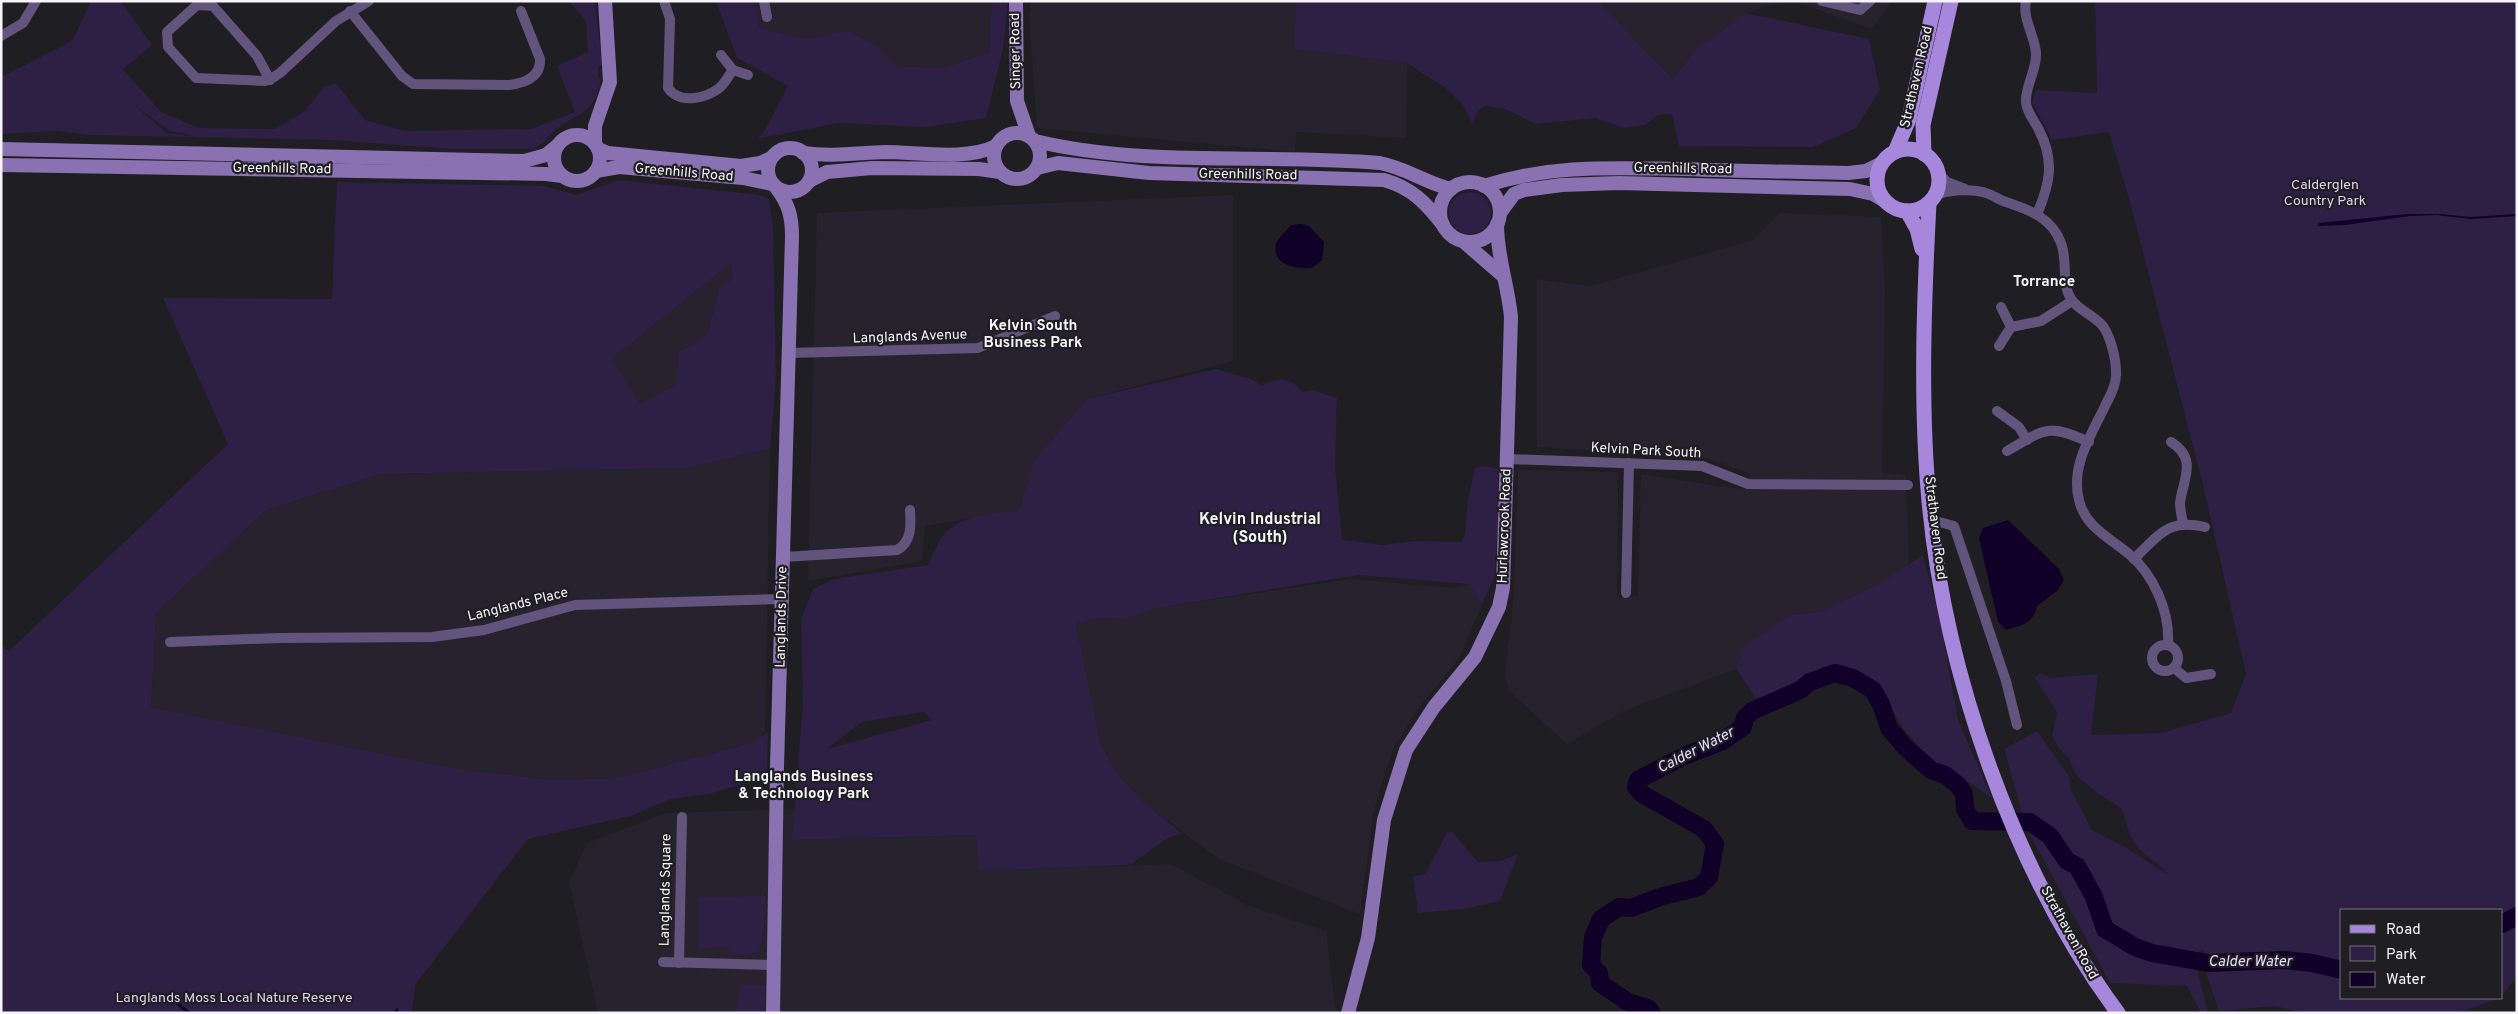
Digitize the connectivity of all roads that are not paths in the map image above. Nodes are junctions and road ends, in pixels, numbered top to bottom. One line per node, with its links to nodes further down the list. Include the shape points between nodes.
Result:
1 (36, 1): 15 (street, via 23,23)
2 (369, 1): 12 (street)
3 (605, 1): 21 (street, via 610,82)
4 (664, 1): 17 (street, via 670,19 668,88 672,92 684,99 702,96 717,90)
5 (764, 1): 14 (street)
6 (1016, 1): 20 (street, Singer Road)
7 (1822, 1): 8 (street, via 1860,10)
8 (1870, 1)
9 (1935, 1): 28 (main road, Strathaven Road, via 1909,119)
10 (1951, 1): 30 (main road, Strathaven Road, via 1924,125)
11 (2026, 1): 47 (street, via 2026,17 2036,59 2026,103 2045,143 2050,172 2047,192)
12 (350, 11): 13 (street, via 402,76 413,84 508,85 527,80 539,71 540,59); 19 (street)
13 (521, 11)
14 (767, 17)
15 (1, 36)
16 (721, 55): 17 (street)
17 (733, 70): 18 (street)
18 (748, 75)
19 (270, 80): 19 (street, via 257,56 212,6 197,6 167,32 168,47 196,78)
20 (1017, 101): 23 (street, Singer Road); 24 (street, Singer Road)
21 (599, 111): 22 (street); 26 (street, via 595,126)
22 (572, 135): 25 (street); 26 (street, via 584,136)
23 (1032, 138): 24 (street, via 1017,133); 34 (street, via 1041,154); 42 (street, Greenhills Road, via 1076,150 1146,158 1380,163)
24 (1000, 141): 29 (street, via 973,154 884,152 835,156); 37 (street, via 994,160)
25 (557, 146): 27 (street, Greenhills Road, via 546,155 524,161); 38 (street, via 554,158)
26 (597, 146): 31 (street, Greenhills Road, via 608,153 741,166 760,164); 35 (street, via 600,157)
27 (1, 150)
28 (1895, 152): 30 (main road, via 1913,150); 32 (main road)
29 (803, 153): 31 (street, via 782,149); 39 (street, via 811,165)
30 (1924, 154): 36 (main road)
31 (771, 158): 40 (street, via 767,171)
32 (1882, 163): 41 (street, Greenhills Road, via 1866,171 1848,173 1565,169 1527,173); 45 (main road, via 1877,184 1880,195)
33 (1, 165): 38 (street, Greenhills Road)
34 (1037, 168): 37 (street, via 1023,179 1010,179); 50 (street, Greenhills Road, via 1058,163 1149,173 1384,180 1413,193)
35 (596, 171): 38 (street, via 584,180); 40 (street, Greenhills Road, via 619,167 743,178)
36 (1937, 171): 43 (street, via 1948,182); 44 (main road, via 1938,188)
37 (1000, 172): 39 (street, via 872,168 827,172)
38 (562, 176)
39 (807, 183): 40 (street, via 789,192); 49 (street, Langlands Drive)
40 (775, 186): 49 (street, Langlands Drive, via 784,198)
41 (1484, 186): 42 (street, via 1469,182); 48 (street, via 1496,197)
42 (1452, 189): 50 (street, via 1440,210)
43 (1973, 191): 44 (street, via 1949,192); 47 (street)
44 (1931, 199): 46 (main road, via 1919,209); 52 (main road, Strathaven Road)
45 (1888, 204): 46 (main road); 48 (street, Greenhills Road, via 1873,194 1850,189 1620,183 1533,187 1514,194)
46 (1907, 211): 52 (main road, Strathaven Road, via 1917,230)
47 (2038, 214): 54 (street, via 2061,241 2067,291)
48 (1499, 218): 51 (street, via 1484,239); 53 (street, Hurlawcrook Road, via 1497,240)
49 (792, 220): 59 (street, Langlands Drive)
50 (1443, 225): 51 (street, via 1450,234)
51 (1464, 242): 53 (street)
52 (1926, 271): 69 (main road, Strathaven Road, via 1926,442)
53 (1502, 275): 65 (street, Hurlawcrook Road, via 1508,289 1511,317)
54 (2072, 301): 57 (street, via 2041,321); 62 (street, via 2101,324 2117,371 2112,393)
55 (2001, 308): 57 (street)
56 (1056, 316): 59 (street, Langlands Avenue, via 978,348)
57 (2011, 328): 58 (street)
58 (1998, 346)
59 (790, 353): 72 (street, Langlands Drive)
60 (1997, 410): 61 (street, via 2019,427)
61 (2027, 440): 62 (street, via 2056,429); 64 (street)
62 (2088, 442): 73 (street, via 2077,469 2082,512 2100,533)
63 (2171, 442): 70 (street, via 2180,447 2186,460 2186,481 2180,503)
64 (2007, 451)
65 (1508, 459): 66 (street, Kelvin Park South); 86 (street, Hurlawcrook Road, via 1504,586 1499,606 1475,657 1434,707 1406,750 1384,820 1368,938)
66 (1630, 464): 67 (street, Kelvin Park South, via 1702,466 1748,484); 74 (street)
67 (1908, 485)
68 (910, 510): 72 (street, via 908,538 897,550)
69 (1932, 520): 80 (street, via 1954,526 2006,680); 87 (main road, Strathaven Road, via 1944,602 1959,664 1994,778 2024,851 2102,992)
70 (2183, 523): 71 (street); 73 (street, via 2162,532)
71 (2205, 528)
72 (784, 557): 75 (street, Langlands Drive)
73 (2134, 559): 77 (street, via 2158,594 2169,630)
74 (1626, 593)
75 (784, 599): 76 (street, Langlands Place, via 575,605 484,630 432,638); 84 (street, Langlands Drive)
76 (170, 642)
77 (2168, 644): 78 (street, via 2178,656 2178,664); 78 (street, via 2156,649 2152,661 2154,666 2163,670)
78 (2174, 668): 79 (street, via 2186,678)
79 (2211, 674)
80 (2017, 725)
81 (682, 817): 83 (street, Langlands Square)
82 (663, 962): 83 (street, Langlands Square)
83 (679, 963): 84 (street, Langlands Square)
84 (774, 965): 85 (street, Langlands Drive)
85 (773, 1013)
86 (1348, 1013)
87 (2118, 1013)

